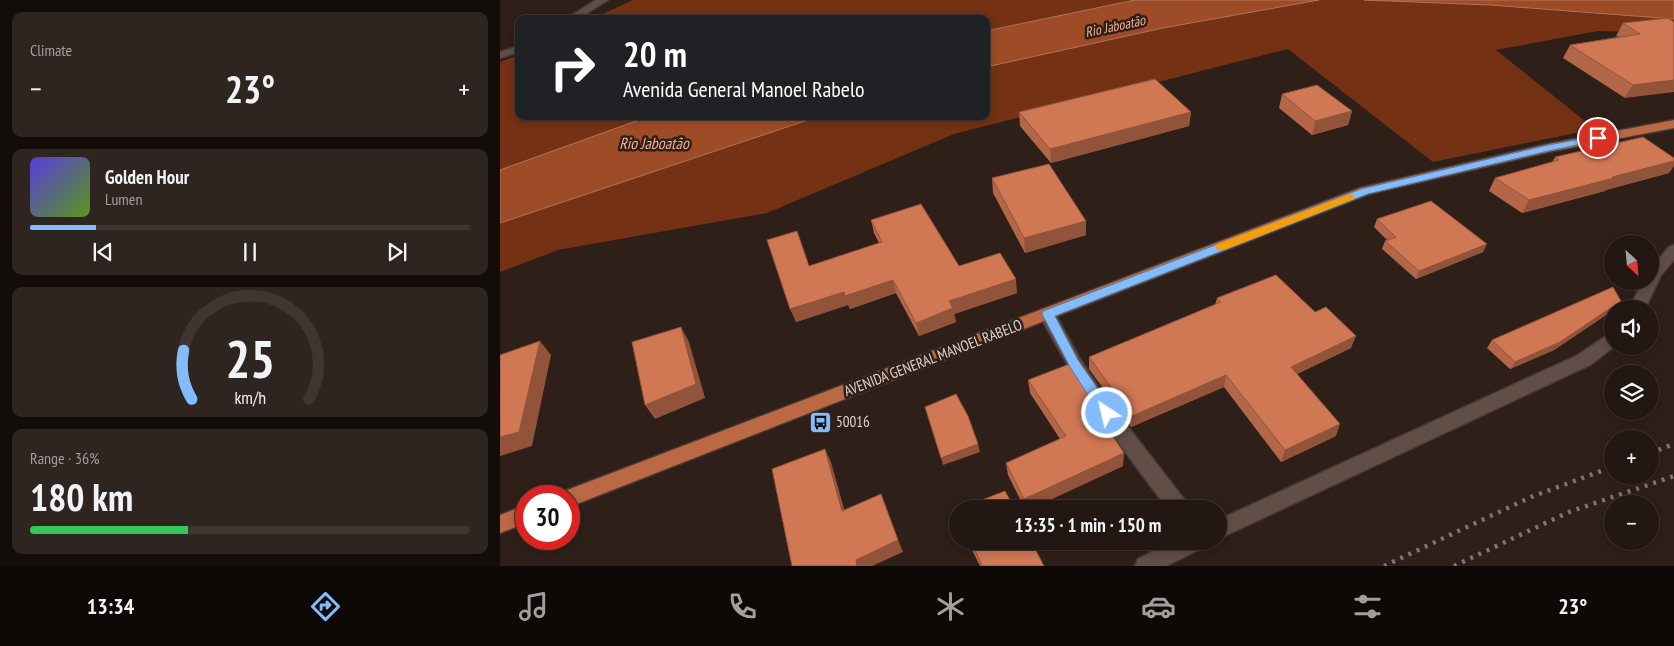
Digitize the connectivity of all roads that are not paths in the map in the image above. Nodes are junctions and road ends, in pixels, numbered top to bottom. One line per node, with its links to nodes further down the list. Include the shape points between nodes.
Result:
1 (603, 0): 2 (street)
2 (578, 15)
3 (515, 50): 4 (street)
4 (500, 55)
5 (1674, 124): 8 (main road, AVENIDA GENERAL MANOEL RABELO, via 1548,148 1365,191)
6 (1674, 250): 7 (street, via 1655,273)
7 (1641, 300)
8 (1048, 314): 10 (main road, AVENIDA GENERAL MANOEL RABELO); 11 (street, via 1074,364 1098,400)
9 (1604, 345): 14 (street, via 1576,364)
10 (580, 494)
11 (1173, 500)
12 (515, 518): 13 (main road)
13 (500, 524)
14 (1227, 526)
15 (1177, 550): 16 (street)
16 (1145, 566)

